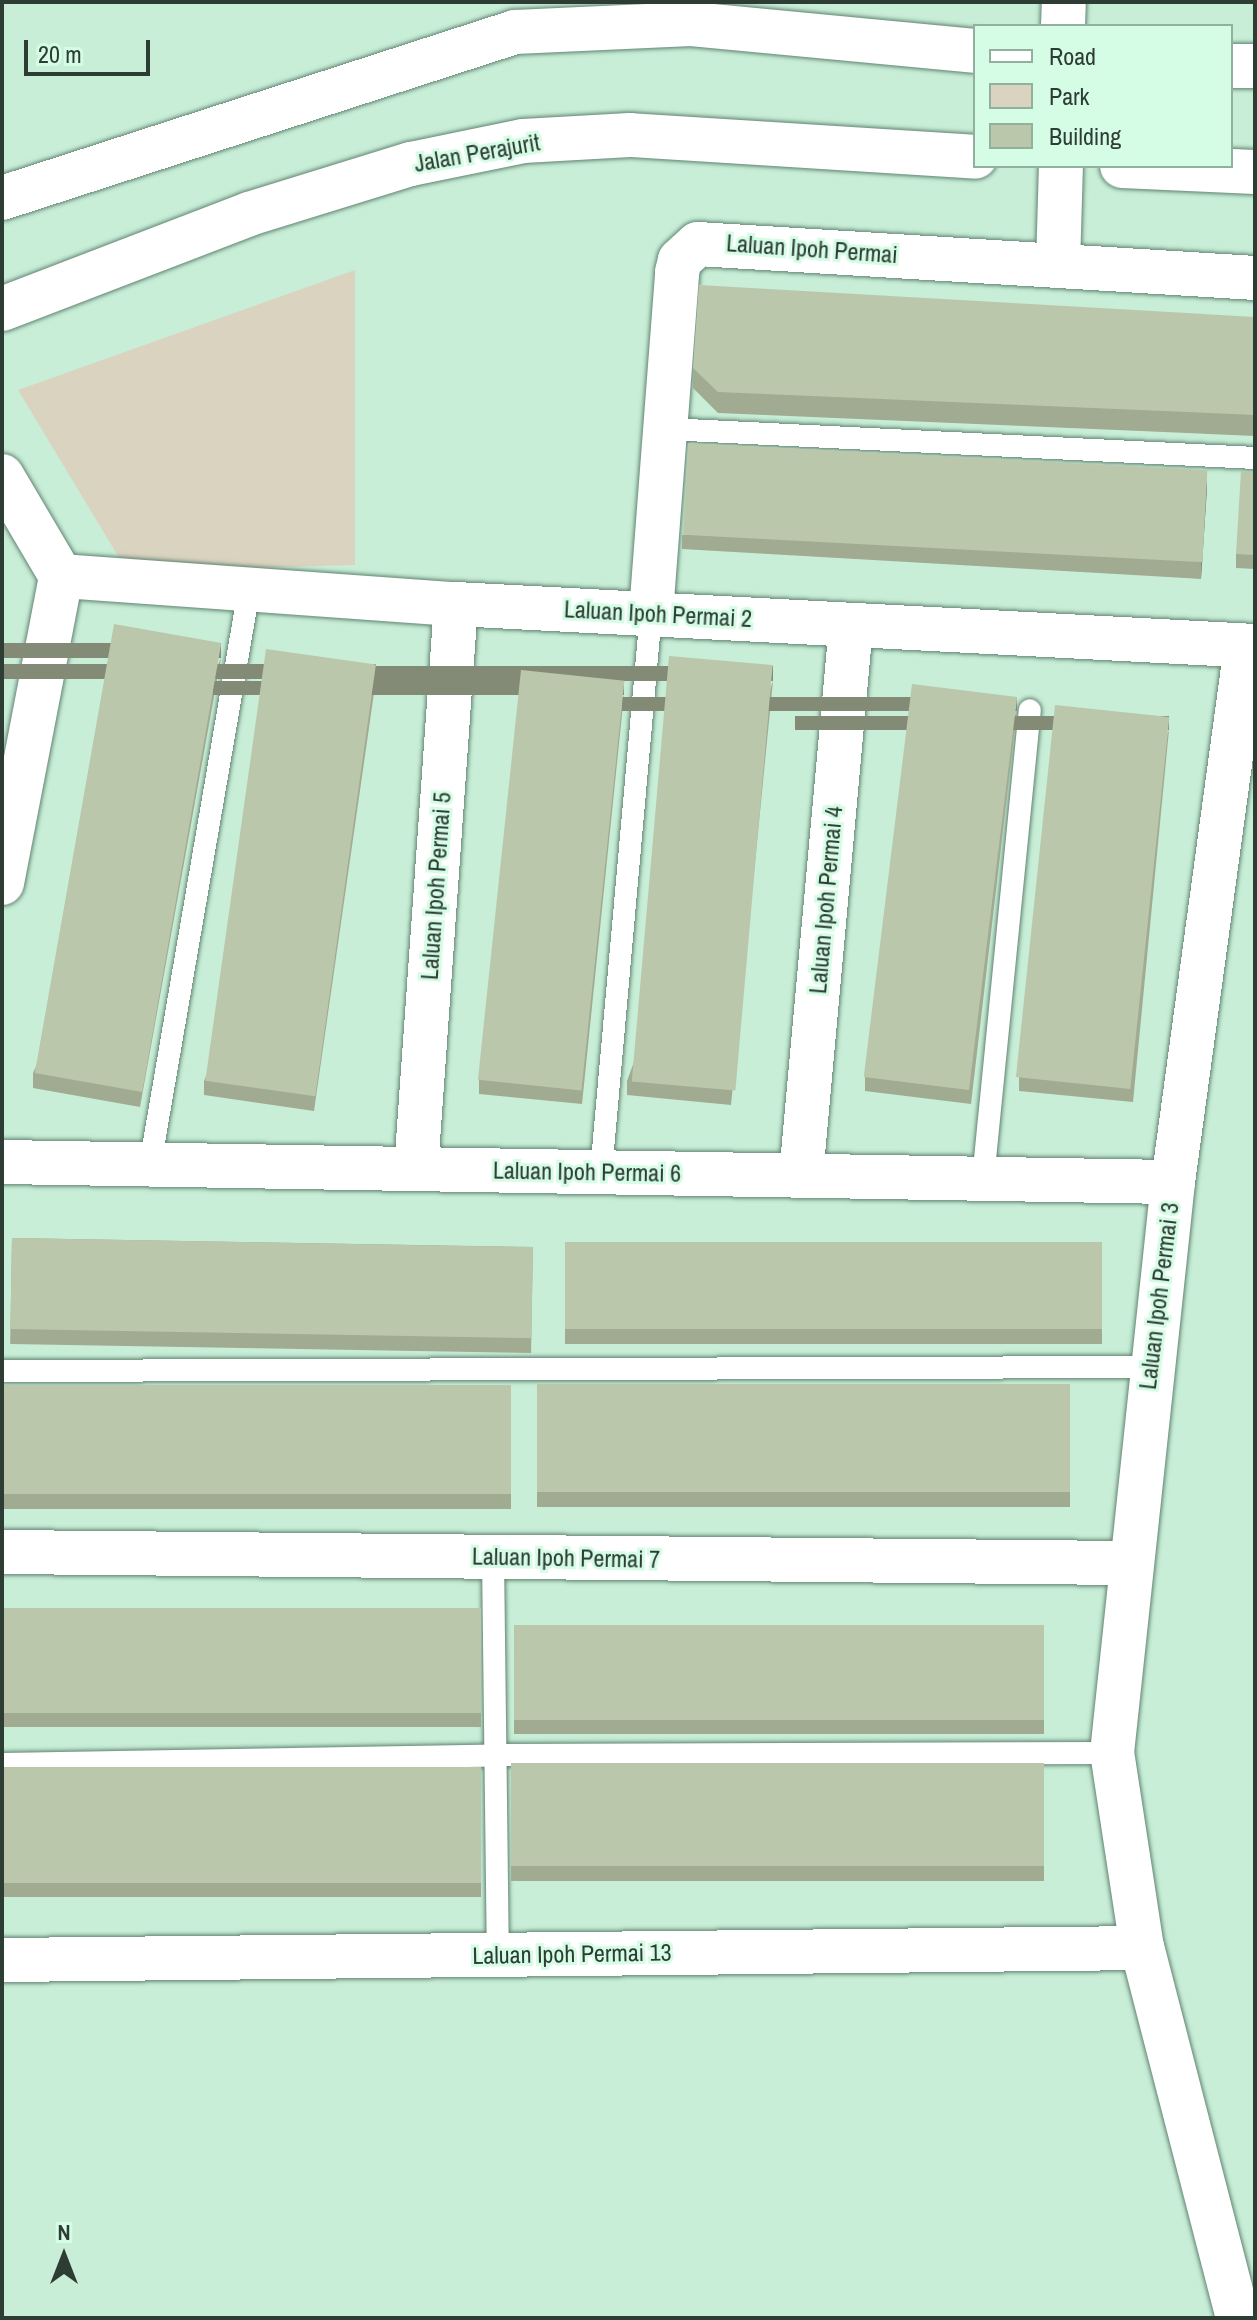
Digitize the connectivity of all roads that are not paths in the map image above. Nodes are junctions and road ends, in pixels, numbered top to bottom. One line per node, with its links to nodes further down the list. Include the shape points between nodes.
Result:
1 (1064, 2): 3 (street)
2 (691, 13): 4 (street); 11 (street, via 515,32)
3 (1063, 24)
4 (973, 51)
5 (1233, 66): 6 (street)
6 (1255, 66)
7 (973, 157): 14 (street, Jalan Perajurit, via 630,135 523,141 411,164 249,214)
8 (1061, 168): 12 (street)
9 (1166, 168): 10 (street)
10 (1255, 172)
11 (2, 198)
12 (1058, 265): 13 (street, Laluan Ipoh Permai); 15 (street, Laluan Ipoh Permai, via 698,244 680,260 677,272)
13 (1255, 278)
14 (2, 309)
15 (667, 429): 16 (lane); 21 (street, Laluan Ipoh Permai)
16 (1255, 458)
17 (2, 476): 18 (street)
18 (61, 576): 19 (street, Laluan Ipoh Permai 2); 25 (street)
19 (249, 590): 20 (street, Laluan Ipoh Permai 2); 27 (lane)
20 (456, 604): 21 (street, Laluan Ipoh Permai 2); 28 (street, Laluan Ipoh Permai 5)
21 (651, 613): 22 (street, Laluan Ipoh Permai 2); 29 (lane)
22 (851, 625): 23 (street, Laluan Ipoh Permai 2); 30 (street, Laluan Ipoh Permai 4)
23 (1251, 646): 32 (street, Laluan Ipoh Permai 3)
24 (1030, 710): 31 (lane)
25 (2, 883)
26 (2, 1162): 27 (street, Laluan Ipoh Permai 6)
27 (150, 1165): 28 (street, Laluan Ipoh Permai 6)
28 (416, 1169): 29 (street, Laluan Ipoh Permai 6)
29 (601, 1172): 30 (street, Laluan Ipoh Permai 6)
30 (801, 1176): 31 (street, Laluan Ipoh Permai 6)
31 (983, 1179): 32 (street, Laluan Ipoh Permai 6)
32 (1173, 1182): 33 (street, Laluan Ipoh Permai 3)
33 (1151, 1367): 34 (lane); 37 (street, Laluan Ipoh Permai 3)
34 (2, 1371)
35 (2, 1552): 36 (street, Laluan Ipoh Permai 7)
36 (493, 1557): 37 (street, Laluan Ipoh Permai 7); 39 (lane)
37 (1130, 1563): 38 (street, Laluan Ipoh Permai 3)
38 (1112, 1753): 39 (lane); 41 (street, Laluan Ipoh Permai 3)
39 (496, 1755): 40 (lane); 42 (lane)
40 (2, 1764)
41 (1142, 1948): 42 (street, Laluan Ipoh Permai 13); 44 (street, Laluan Ipoh Permai 3)
42 (498, 1955): 43 (street, Laluan Ipoh Permai 13)
43 (2, 1960)
44 (1238, 2318)

